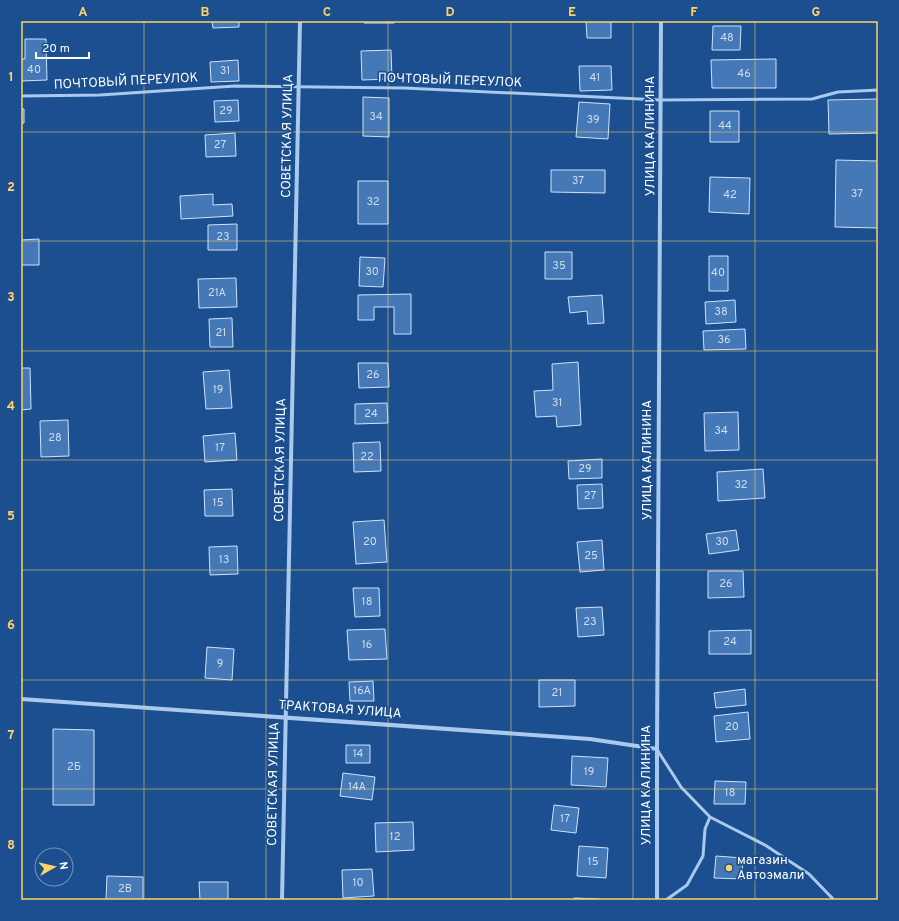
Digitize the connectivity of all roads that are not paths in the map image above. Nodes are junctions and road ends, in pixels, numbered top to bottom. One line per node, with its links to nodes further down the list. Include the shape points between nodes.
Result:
1 (300, 21): 3 (street, СОВЕТСКАЯ УЛИЦА)
2 (662, 21): 6 (street, УЛИЦА КАЛИНИНА)
3 (299, 87): 5 (lane, ПОЧТОВЫЙ ПЕРЕУЛОК, via 235,86 100,95); 6 (lane, ПОЧТОВЫЙ ПЕРЕУЛОК, via 404,88); 8 (street, СОВЕТСКАЯ УЛИЦА)
4 (878, 90): 6 (lane, ПОЧТОВЫЙ ПЕРЕУЛОК, via 838,92 812,99)
5 (21, 96)
6 (661, 100): 9 (street, УЛИЦА КАЛИНИНА)
7 (21, 698): 8 (street, ТРАКТОВАЯ УЛИЦА)
8 (285, 716): 9 (street, ТРАКТОВАЯ УЛИЦА, via 590,739); 11 (street, СОВЕТСКАЯ УЛИЦА)
9 (657, 749): 10 (lane, via 681,787); 12 (street, УЛИЦА КАЛИНИНА)
10 (710, 817): 13 (lane, via 705,829 703,856 687,885); 14 (lane, via 765,845 809,874)
11 (282, 900)
12 (658, 900)
13 (666, 900)
14 (834, 900)

